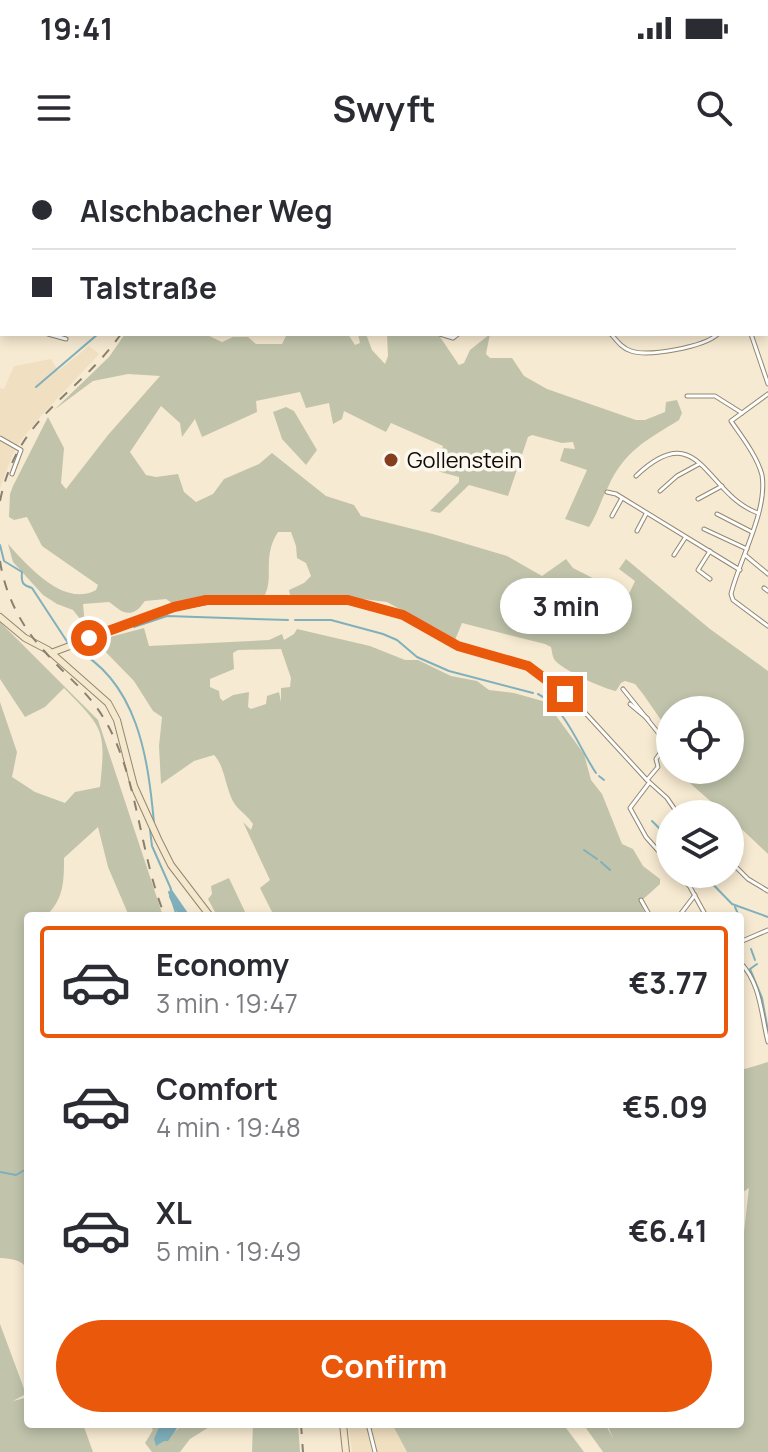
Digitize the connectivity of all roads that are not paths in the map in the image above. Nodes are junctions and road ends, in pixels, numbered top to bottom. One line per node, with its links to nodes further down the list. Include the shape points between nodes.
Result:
1 (55, 336): 5 (street)
2 (613, 336): 3 (street, via 637,352 684,347)
3 (715, 336)
4 (752, 336): 6 (street)
5 (66, 339)
6 (768, 384)
7 (768, 394): 9 (street)
8 (687, 396): 9 (street, via 715,396)
9 (742, 413): 19 (street, via 731,421 761,472)
10 (0, 438): 12 (street, via 21,450)
11 (700, 464): 13 (street, via 670,452); 14 (street); 15 (street)
12 (12, 474)
13 (636, 476)
14 (722, 486): 18 (street); 19 (street)
15 (660, 491)
16 (607, 492): 17 (street)
17 (622, 498): 20 (street); 22 (street)
18 (698, 499)
19 (758, 513): 25 (street)
20 (646, 514): 24 (street); 26 (street)
21 (717, 514): 25 (street)
22 (612, 516)
23 (704, 529): 27 (street)
24 (637, 531)
25 (752, 532): 27 (street)
26 (686, 537): 28 (street); 29 (street)
27 (747, 549): 30 (street)
28 (710, 551): 31 (street); 33 (street, via 698,570)
29 (674, 555)
30 (745, 555): 31 (street); 32 (street)
31 (740, 570): 35 (street, via 732,598)
32 (768, 574)
33 (710, 579)
34 (2, 619): 37 (main road)
35 (768, 626)
36 (427, 628): 37 (main road, via 403,615 348,600 218,599 195,601); 41 (street, via 458,646 534,669 578,705)
37 (51, 653): 49 (main road, via 112,709 134,786 158,839)
38 (623, 689): 40 (street)
39 (630, 704): 40 (street)
40 (648, 719): 41 (street, via 665,744)
41 (648, 782): 42 (street); 43 (street, via 630,808)
42 (668, 800)
43 (656, 848)
44 (744, 875): 46 (street)
45 (690, 888): 47 (street)
46 (768, 891)
47 (695, 895): 51 (street); 52 (street)
48 (641, 900): 50 (street)
49 (207, 912)
50 (648, 912)
51 (682, 912)
52 (704, 912)
53 (768, 930): 54 (street)
54 (744, 940)
55 (744, 967): 56 (street, via 760,997)
56 (768, 1042)
57 (343, 1428): 59 (main road)
58 (369, 1428): 60 (street)
59 (346, 1452)
60 (375, 1452)

